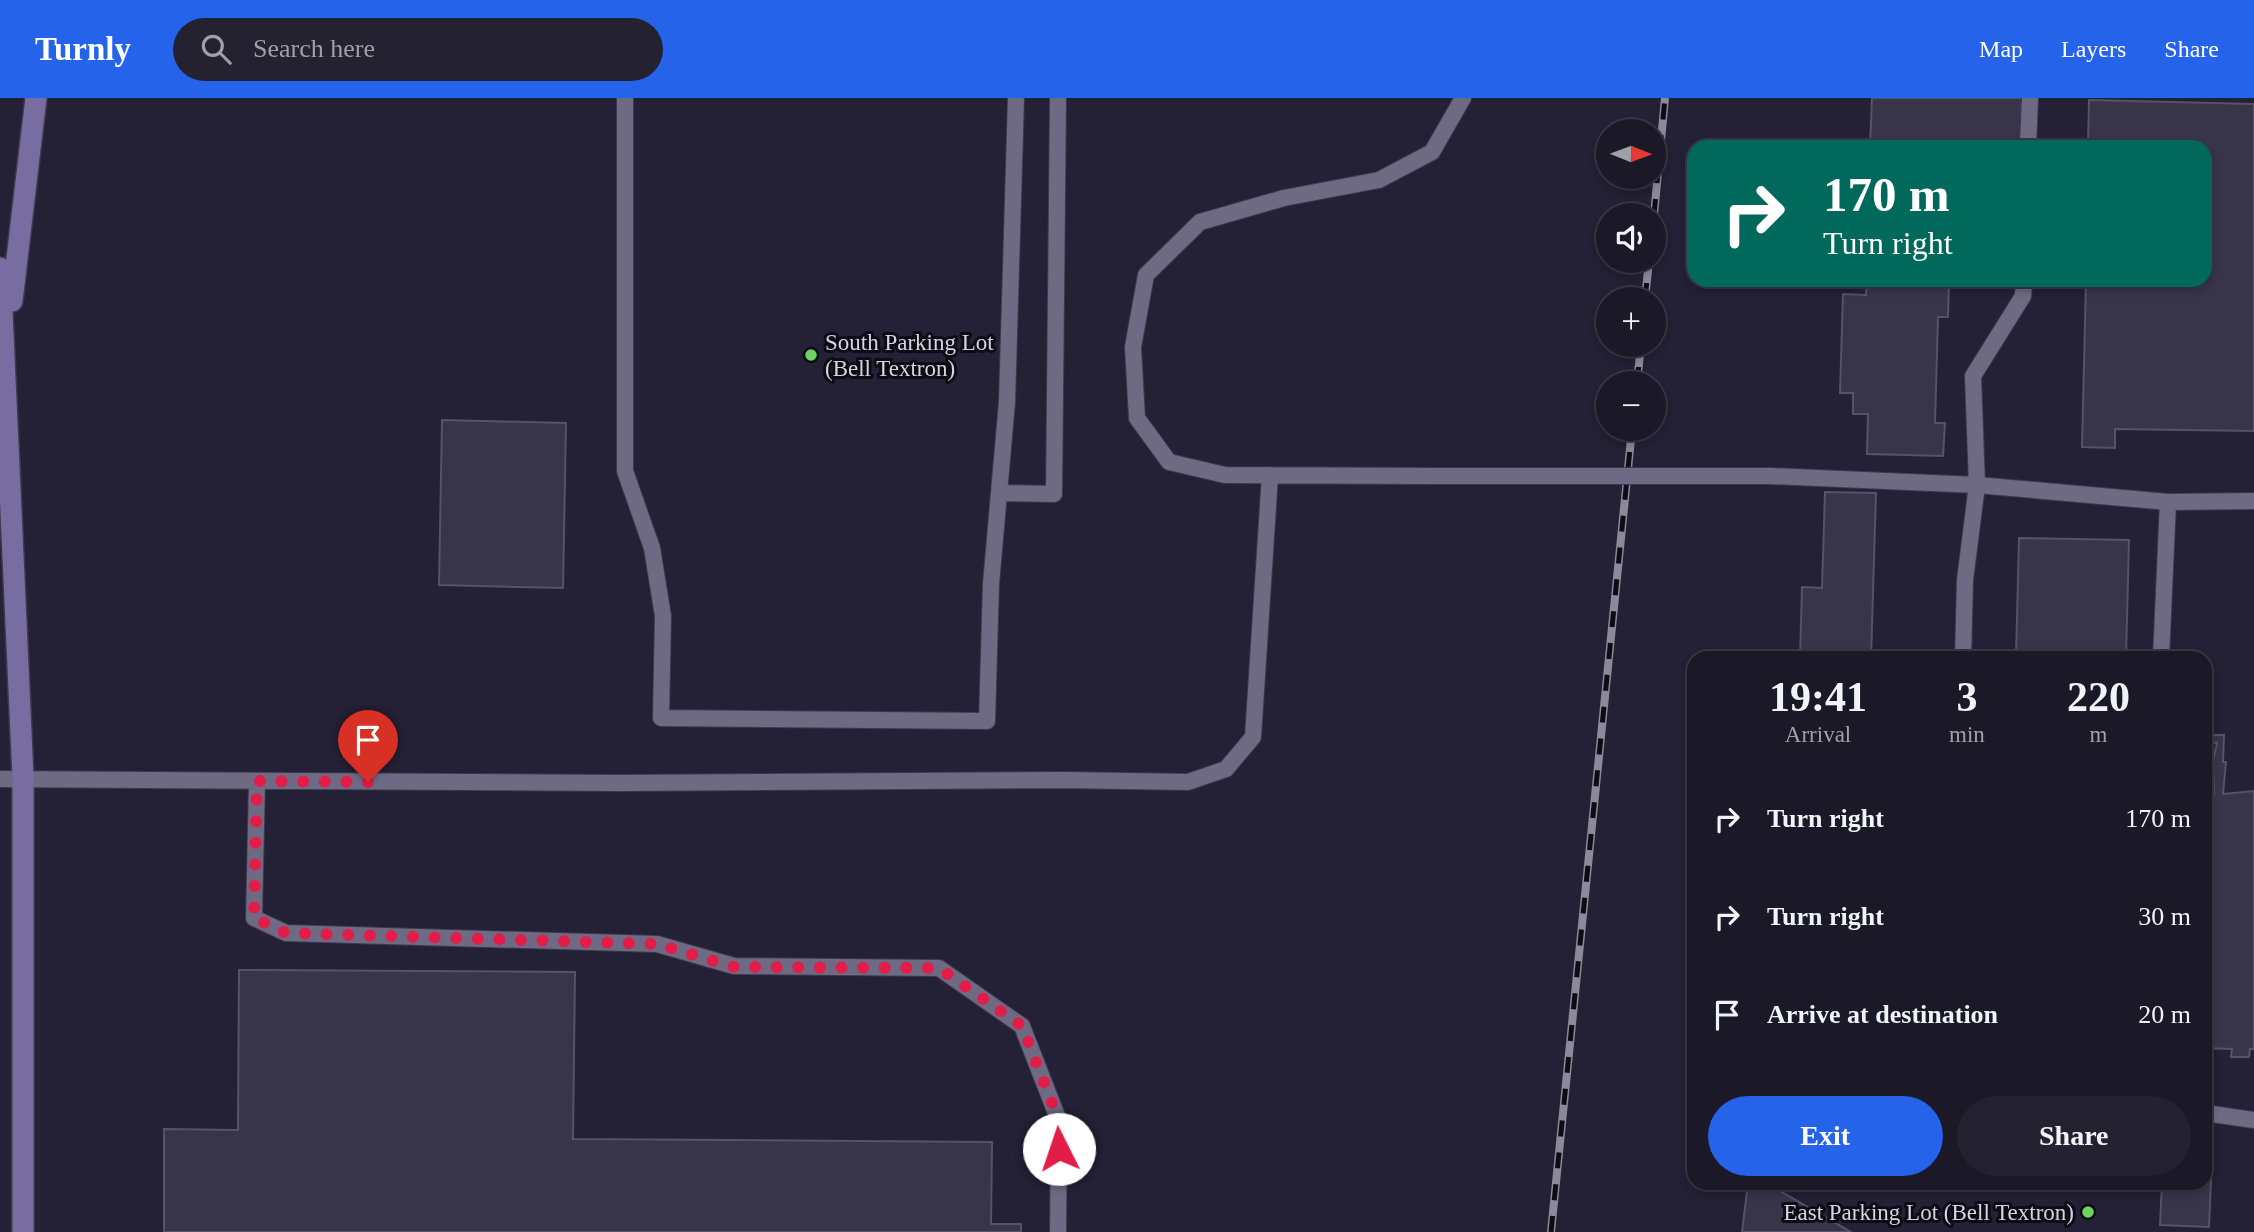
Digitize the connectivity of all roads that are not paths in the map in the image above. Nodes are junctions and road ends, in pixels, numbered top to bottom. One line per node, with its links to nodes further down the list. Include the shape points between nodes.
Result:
1 (36, 98): 10 (main road)
2 (625, 98): 13 (lane, via 625,471 652,548 663,616 661,718 986,721)
3 (1016, 98): 13 (lane, via 1007,402)
4 (1058, 98): 13 (lane, via 1054,494)
5 (1463, 98): 11 (lane, via 1432,152 1379,180 1284,198 1200,222 1146,275 1133,347 1137,418 1169,463 1225,475)
6 (2030, 98): 7 (lane)
7 (2028, 140)
8 (0, 268): 10 (main road)
9 (2024, 287): 12 (lane, via 2023,296 1973,376)
10 (5, 359): 18 (main road)
11 (1270, 475): 12 (lane, bridge, via 1770,477); 20 (lane, via 1253,737 1226,769 1188,782)
12 (1977, 485): 15 (lane); 16 (lane, via 1965,580)
13 (999, 493)
14 (2254, 500): 15 (lane)
15 (2168, 502): 17 (lane)
16 (1963, 651)
17 (2161, 651)
18 (23, 777): 19 (lane); 20 (lane); 23 (main road)
19 (0, 779)
20 (257, 781): 24 (lane, via 254,918 286,933 657,944 734,967 939,968 1022,1026 1059,1121)
21 (2212, 1113): 22 (lane)
22 (2254, 1120)
23 (23, 1232)
24 (1058, 1232)

